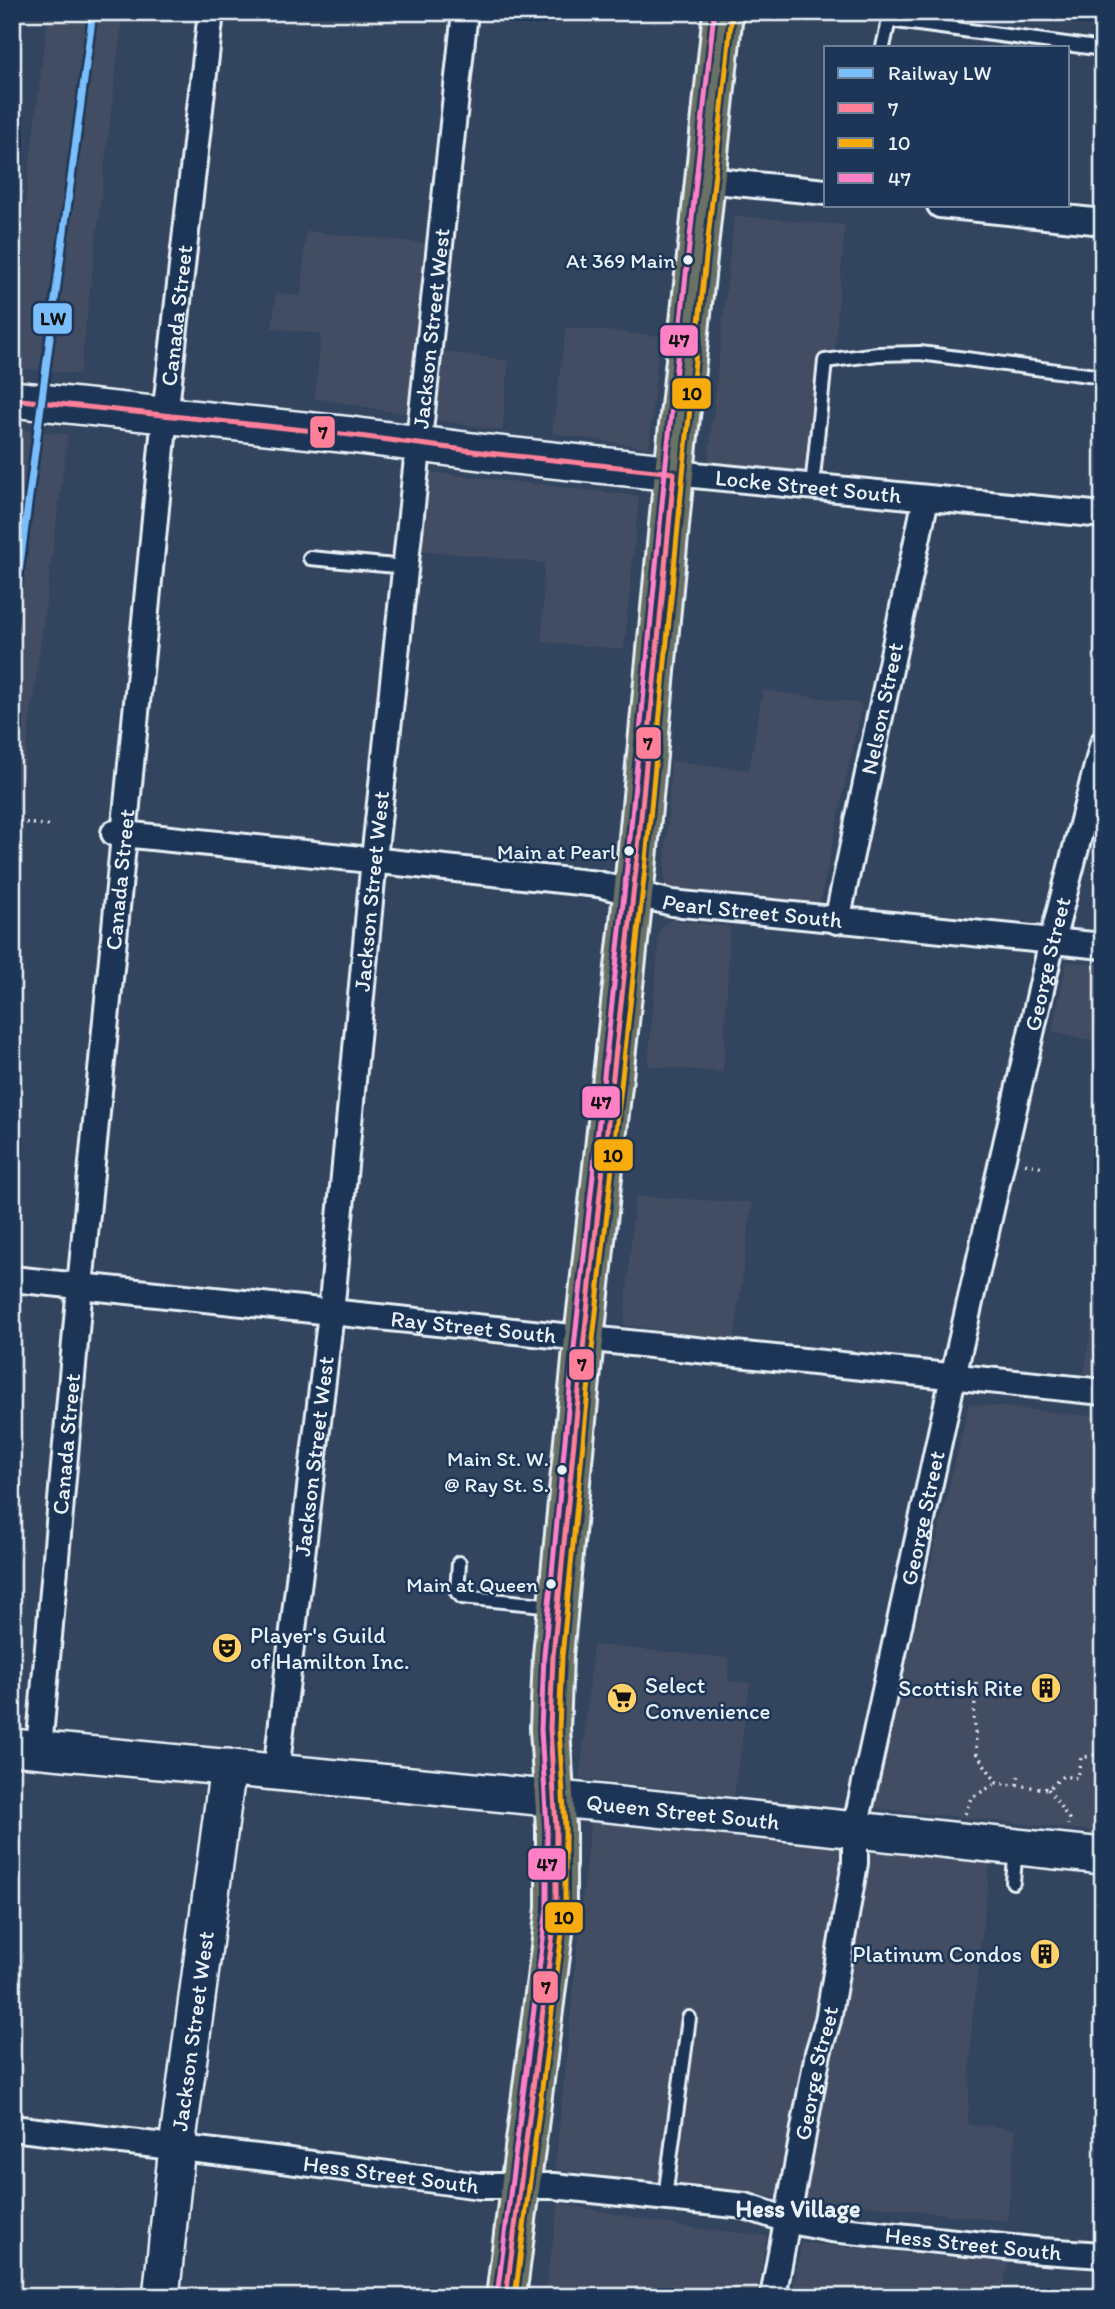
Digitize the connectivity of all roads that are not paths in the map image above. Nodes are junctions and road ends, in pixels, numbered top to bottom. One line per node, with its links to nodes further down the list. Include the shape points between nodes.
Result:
1 (211, 12): 12 (street, Canada Street)
2 (465, 12): 13 (street, Jackson Street West)
3 (716, 13): 6 (main road)
4 (883, 46): 5 (lane, via 889,20)
5 (1103, 50)
6 (706, 180): 7 (street); 14 (main road)
7 (824, 192)
8 (950, 206): 9 (street)
9 (1103, 222)
10 (1103, 377): 15 (lane, via 920,353 825,361)
11 (12, 399): 12 (street, Locke Street South)
12 (165, 415): 13 (street, Locke Street South); 21 (street, Canada Street)
13 (420, 444): 14 (street, Locke Street South); 19 (street, Jackson Street West)
14 (674, 473): 15 (street, Locke Street South); 23 (main road)
15 (812, 486): 16 (street, Locke Street South)
16 (926, 498): 17 (street, Locke Street South); 24 (street, Nelson Street)
17 (1103, 516)
18 (310, 558): 19 (lane)
19 (406, 567): 22 (street, Jackson Street West)
20 (1103, 743): 25 (street, George Street)
21 (119, 834): 22 (street, Pearl Street South); 28 (street, Canada Street)
22 (374, 859): 23 (street, Pearl Street South, via 598,884); 29 (street, Jackson Street West)
23 (633, 894): 24 (street, Pearl Street South, via 672,903); 30 (main road)
24 (837, 921): 25 (street, Pearl Street South)
25 (1052, 940): 26 (street, Pearl Street South); 31 (street, George Street)
26 (1103, 946)
27 (12, 1279): 28 (street, Ray Street South)
28 (80, 1286): 29 (street, Ray Street South); 35 (street, Canada Street)
29 (331, 1313): 30 (street, Ray Street South); 37 (street, Jackson Street West)
30 (584, 1339): 31 (street, Ray Street South); 34 (main road)
31 (953, 1377): 32 (street, Ray Street South); 39 (street, George Street)
32 (1103, 1392)
33 (459, 1563): 34 (lane, via 457,1592 462,1597)
34 (558, 1607): 38 (main road, via 550,1728)
35 (25, 1748): 36 (street, Queen Street South)
36 (228, 1767): 37 (street, Queen Street South); 45 (street, Jackson Street West)
37 (276, 1772): 38 (street, Queen Street South)
38 (554, 1799): 39 (street, Queen Street South); 46 (main road, via 556,1909)
39 (855, 1829): 40 (street, Queen Street South); 48 (street, George Street, via 855,1863 828,2020)
40 (1016, 1847): 41 (street, Queen Street South); 42 (lane)
41 (1103, 1856)
42 (1013, 1882)
43 (689, 2018): 47 (lane)
44 (12, 2127): 45 (street, Hess Street South)
45 (177, 2147): 46 (street, Hess Street South, via 480,2186); 50 (street, Jackson Street West)
46 (521, 2186): 47 (street, Hess Street South); 51 (main road)
47 (665, 2197): 48 (street, Hess Street South, via 746,2207)
48 (787, 2220): 49 (street, Hess Street South, via 845,2231); 52 (street, George Street)
49 (1103, 2255)
50 (161, 2297)
51 (506, 2297)
52 (773, 2297)

